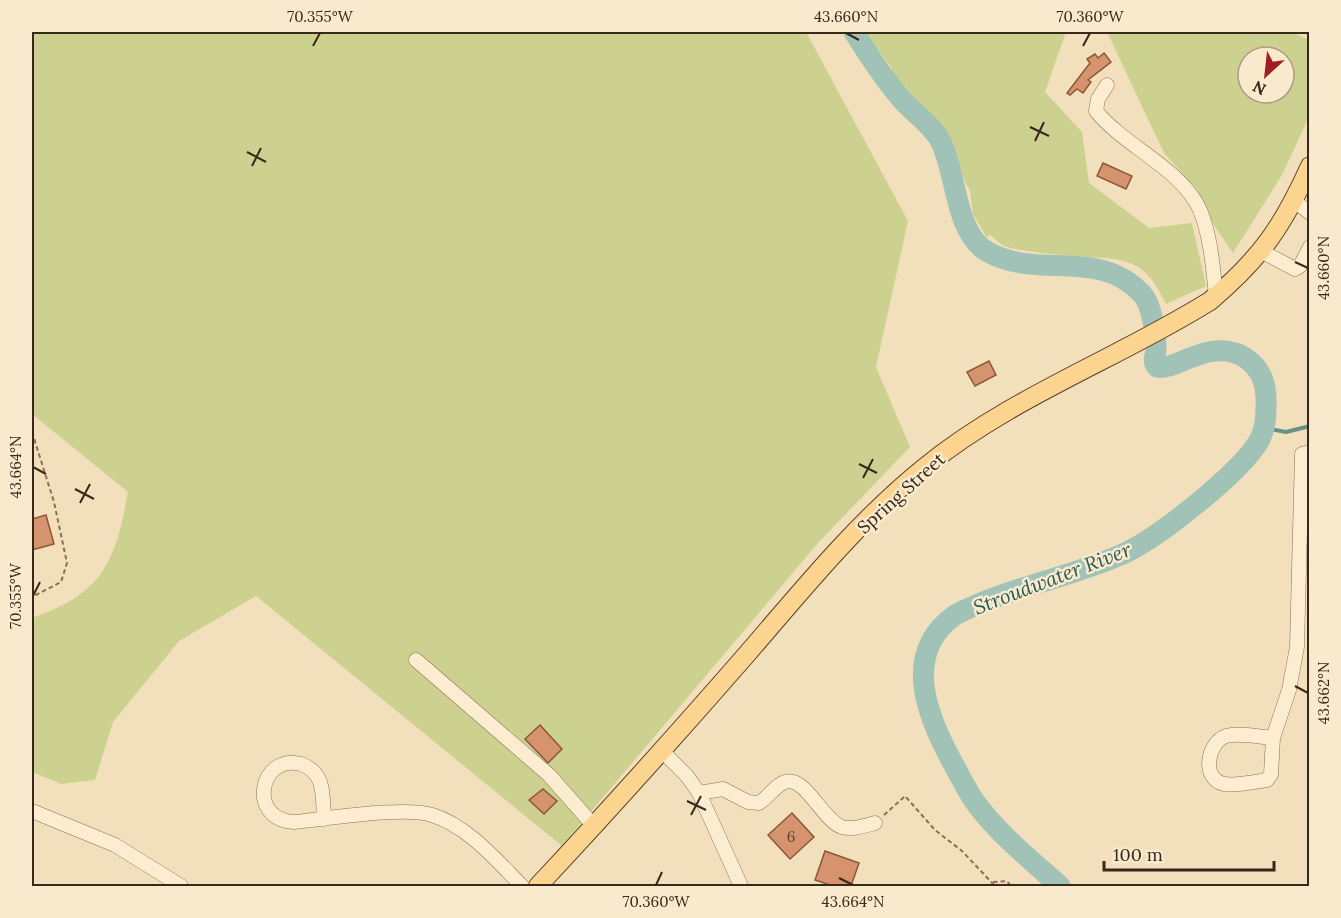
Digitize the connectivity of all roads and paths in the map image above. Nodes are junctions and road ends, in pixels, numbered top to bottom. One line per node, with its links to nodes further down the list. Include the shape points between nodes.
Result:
1 (1107, 85): 7 (street, via 1096,111 1116,133 1181,185 1200,208)
2 (1310, 166): 3 (main road, Spring Street)
3 (1293, 200): 4 (street); 6 (main road, Spring Street, via 1275,235)
4 (1310, 213)
5 (1310, 247): 6 (street, via 1295,269)
6 (1261, 252): 7 (main road, Spring Street, via 1240,277)
7 (1216, 296): 13 (main road, Spring Street, via 1160,331 1010,410 926,467 831,558)
8 (32, 432): 10 (path, via 54,502 67,563 61,582)
9 (1306, 453): 12 (street, via 1297,647 1290,690)
10 (32, 597)
11 (416, 660): 18 (street, via 549,775)
12 (1274, 738): 12 (street, via 1227,736 1217,742 1209,755 1215,778 1224,784 1267,780)
13 (662, 751): 14 (street); 18 (main road, Spring Street)
14 (699, 793): 17 (street, via 723,789 753,804 790,781 801,786 836,825 849,828); 23 (street)
15 (32, 811): 20 (street, via 115,845)
16 (324, 819): 16 (street, via 289,822 271,813 263,795 271,772 289,763 311,770 321,785); 21 (street, via 411,812 432,815 462,831)
17 (875, 823): 19 (path, via 905,796 935,830)
18 (594, 826): 22 (main road, Spring Street)
19 (993, 882): 24 (path); 25 (path, via 1007,881)
20 (181, 886)
21 (522, 886)
22 (538, 886)
23 (741, 886)
24 (995, 886)
25 (1011, 886)

